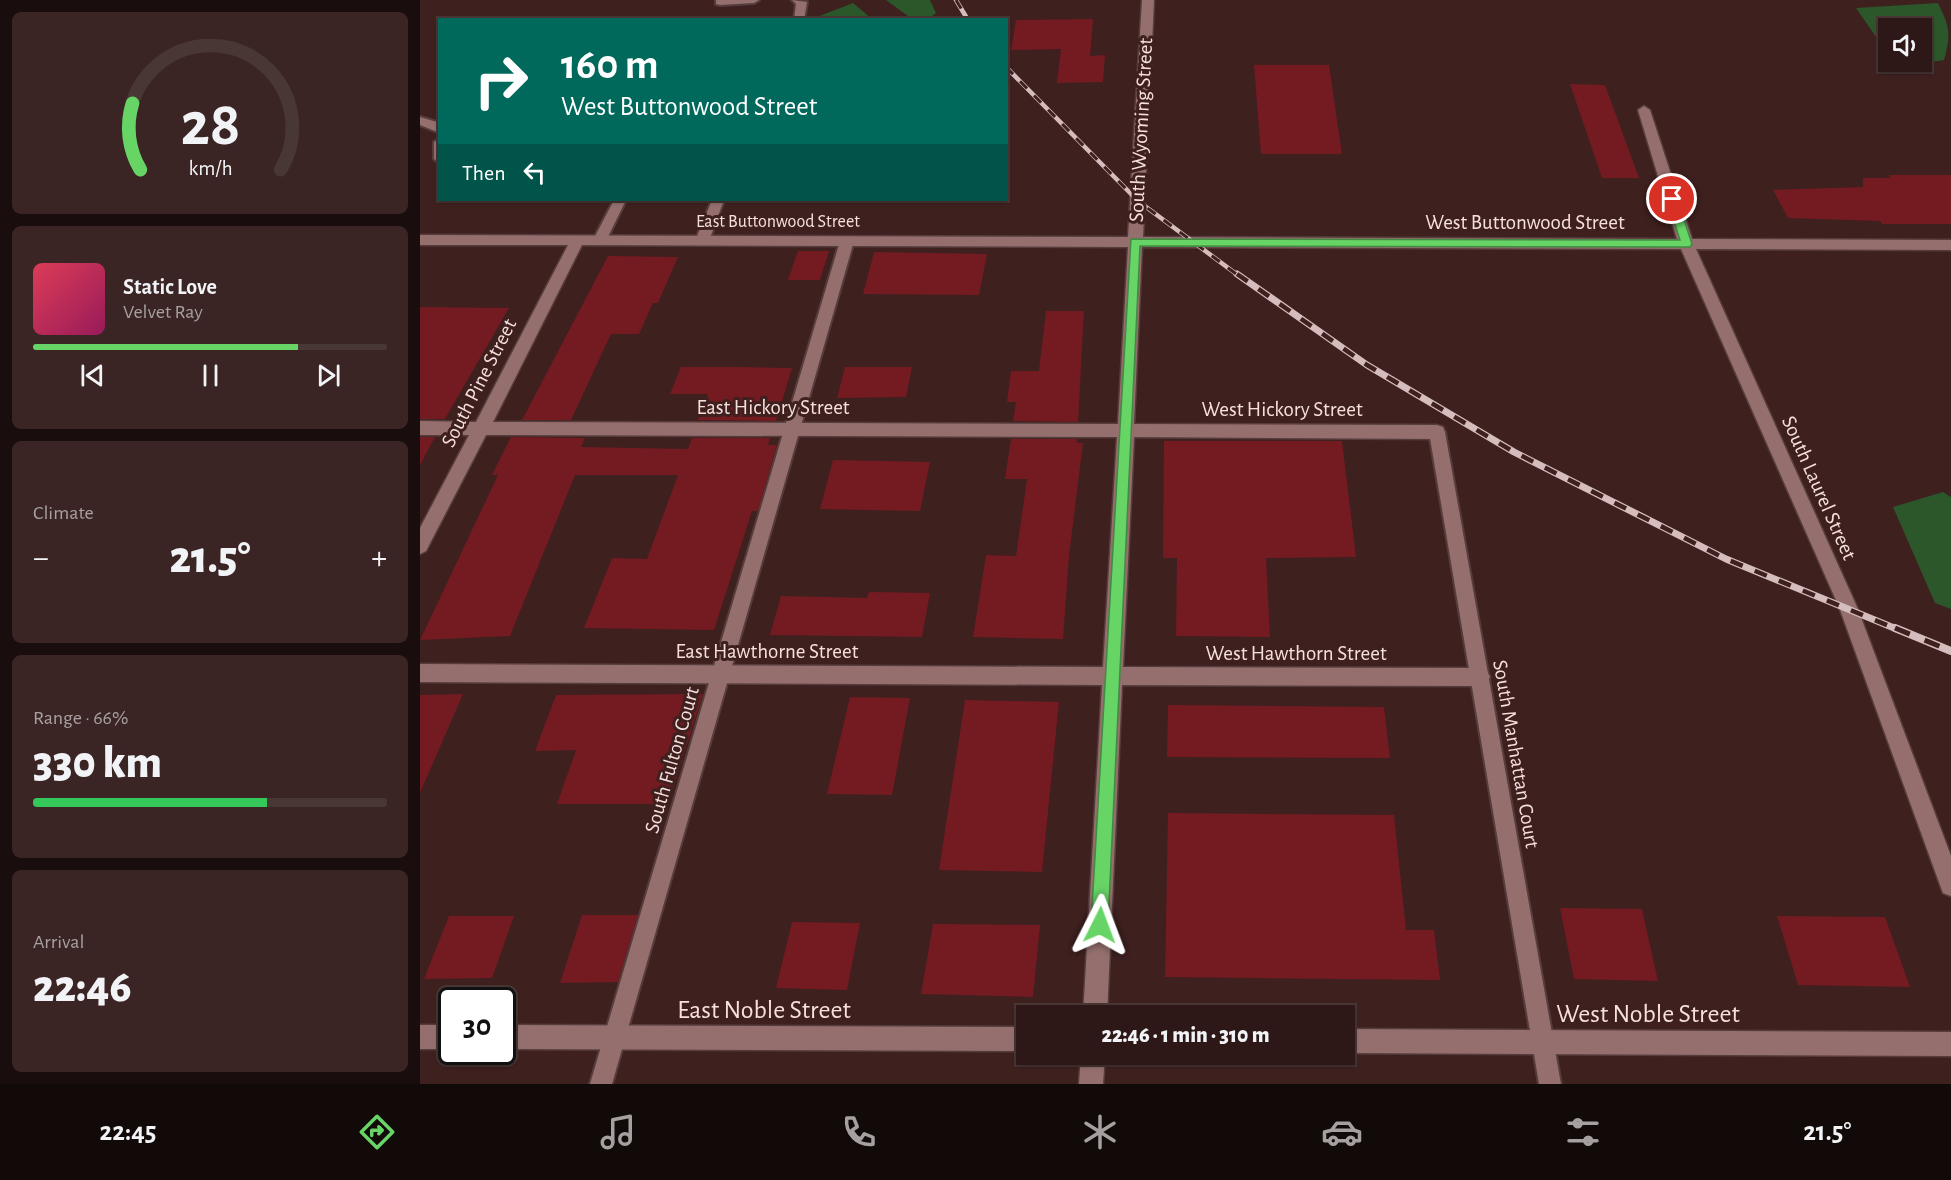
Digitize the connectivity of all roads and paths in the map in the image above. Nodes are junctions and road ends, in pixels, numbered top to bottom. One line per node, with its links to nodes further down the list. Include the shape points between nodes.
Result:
1 (754, 0): 4 (lane)
2 (797, 0): 5 (lane, via 802,2)
3 (1148, 0): 16 (street, South Wyoming Street)
4 (720, 2)
5 (799, 18)
6 (1644, 110): 17 (street, South Laurel Street)
7 (420, 121): 8 (lane)
8 (438, 128)
9 (620, 201): 13 (lane)
10 (718, 201): 14 (lane)
11 (420, 240): 12 (street, East Buttonwood Street)
12 (578, 240): 13 (street, East Buttonwood Street); 20 (street, South Pine Street)
13 (600, 240): 14 (street, East Buttonwood Street)
14 (702, 241): 15 (street, East Buttonwood Street)
15 (847, 241): 16 (street, East Buttonwood Street); 21 (lane, South Fulton Court)
16 (1135, 242): 17 (street, West Buttonwood Street); 22 (street, South Wyoming Street)
17 (1686, 244): 18 (street, West Buttonwood Street); 29 (street, South Laurel Street, via 1848,608)
18 (1951, 245)
19 (420, 428): 20 (street, East Hickory Street)
20 (480, 428): 21 (street, East Hickory Street); 24 (street, South Pine Street)
21 (792, 429): 22 (street, East Hickory Street); 26 (lane, South Fulton Court)
22 (1126, 431): 23 (street, West Hickory Street); 27 (street, South Wyoming Street)
23 (1437, 432): 28 (lane, South Manhattan Court)
24 (420, 546)
25 (420, 673): 26 (street, East Hawthorne Street)
26 (720, 675): 27 (street, East Hawthorne Street); 34 (lane, South Fulton Court)
27 (1113, 676): 28 (street, West Hawthorn Street); 30 (street, South Wyoming Street)
28 (1480, 677): 37 (lane, South Manhattan Court)
29 (1951, 885)
30 (1096, 1005)
31 (420, 1036): 32 (street)
32 (438, 1037)
33 (516, 1037): 34 (street, East Noble Street)
34 (614, 1038): 35 (street, East Noble Street); 40 (lane, South Fulton Court)
35 (1016, 1039)
36 (1355, 1041): 37 (street, West Noble Street)
37 (1542, 1042): 38 (street, West Noble Street); 42 (lane, South Manhattan Court)
38 (1951, 1044)
39 (1092, 1065): 41 (street)
40 (601, 1084)
41 (1091, 1084)
42 (1550, 1084)

